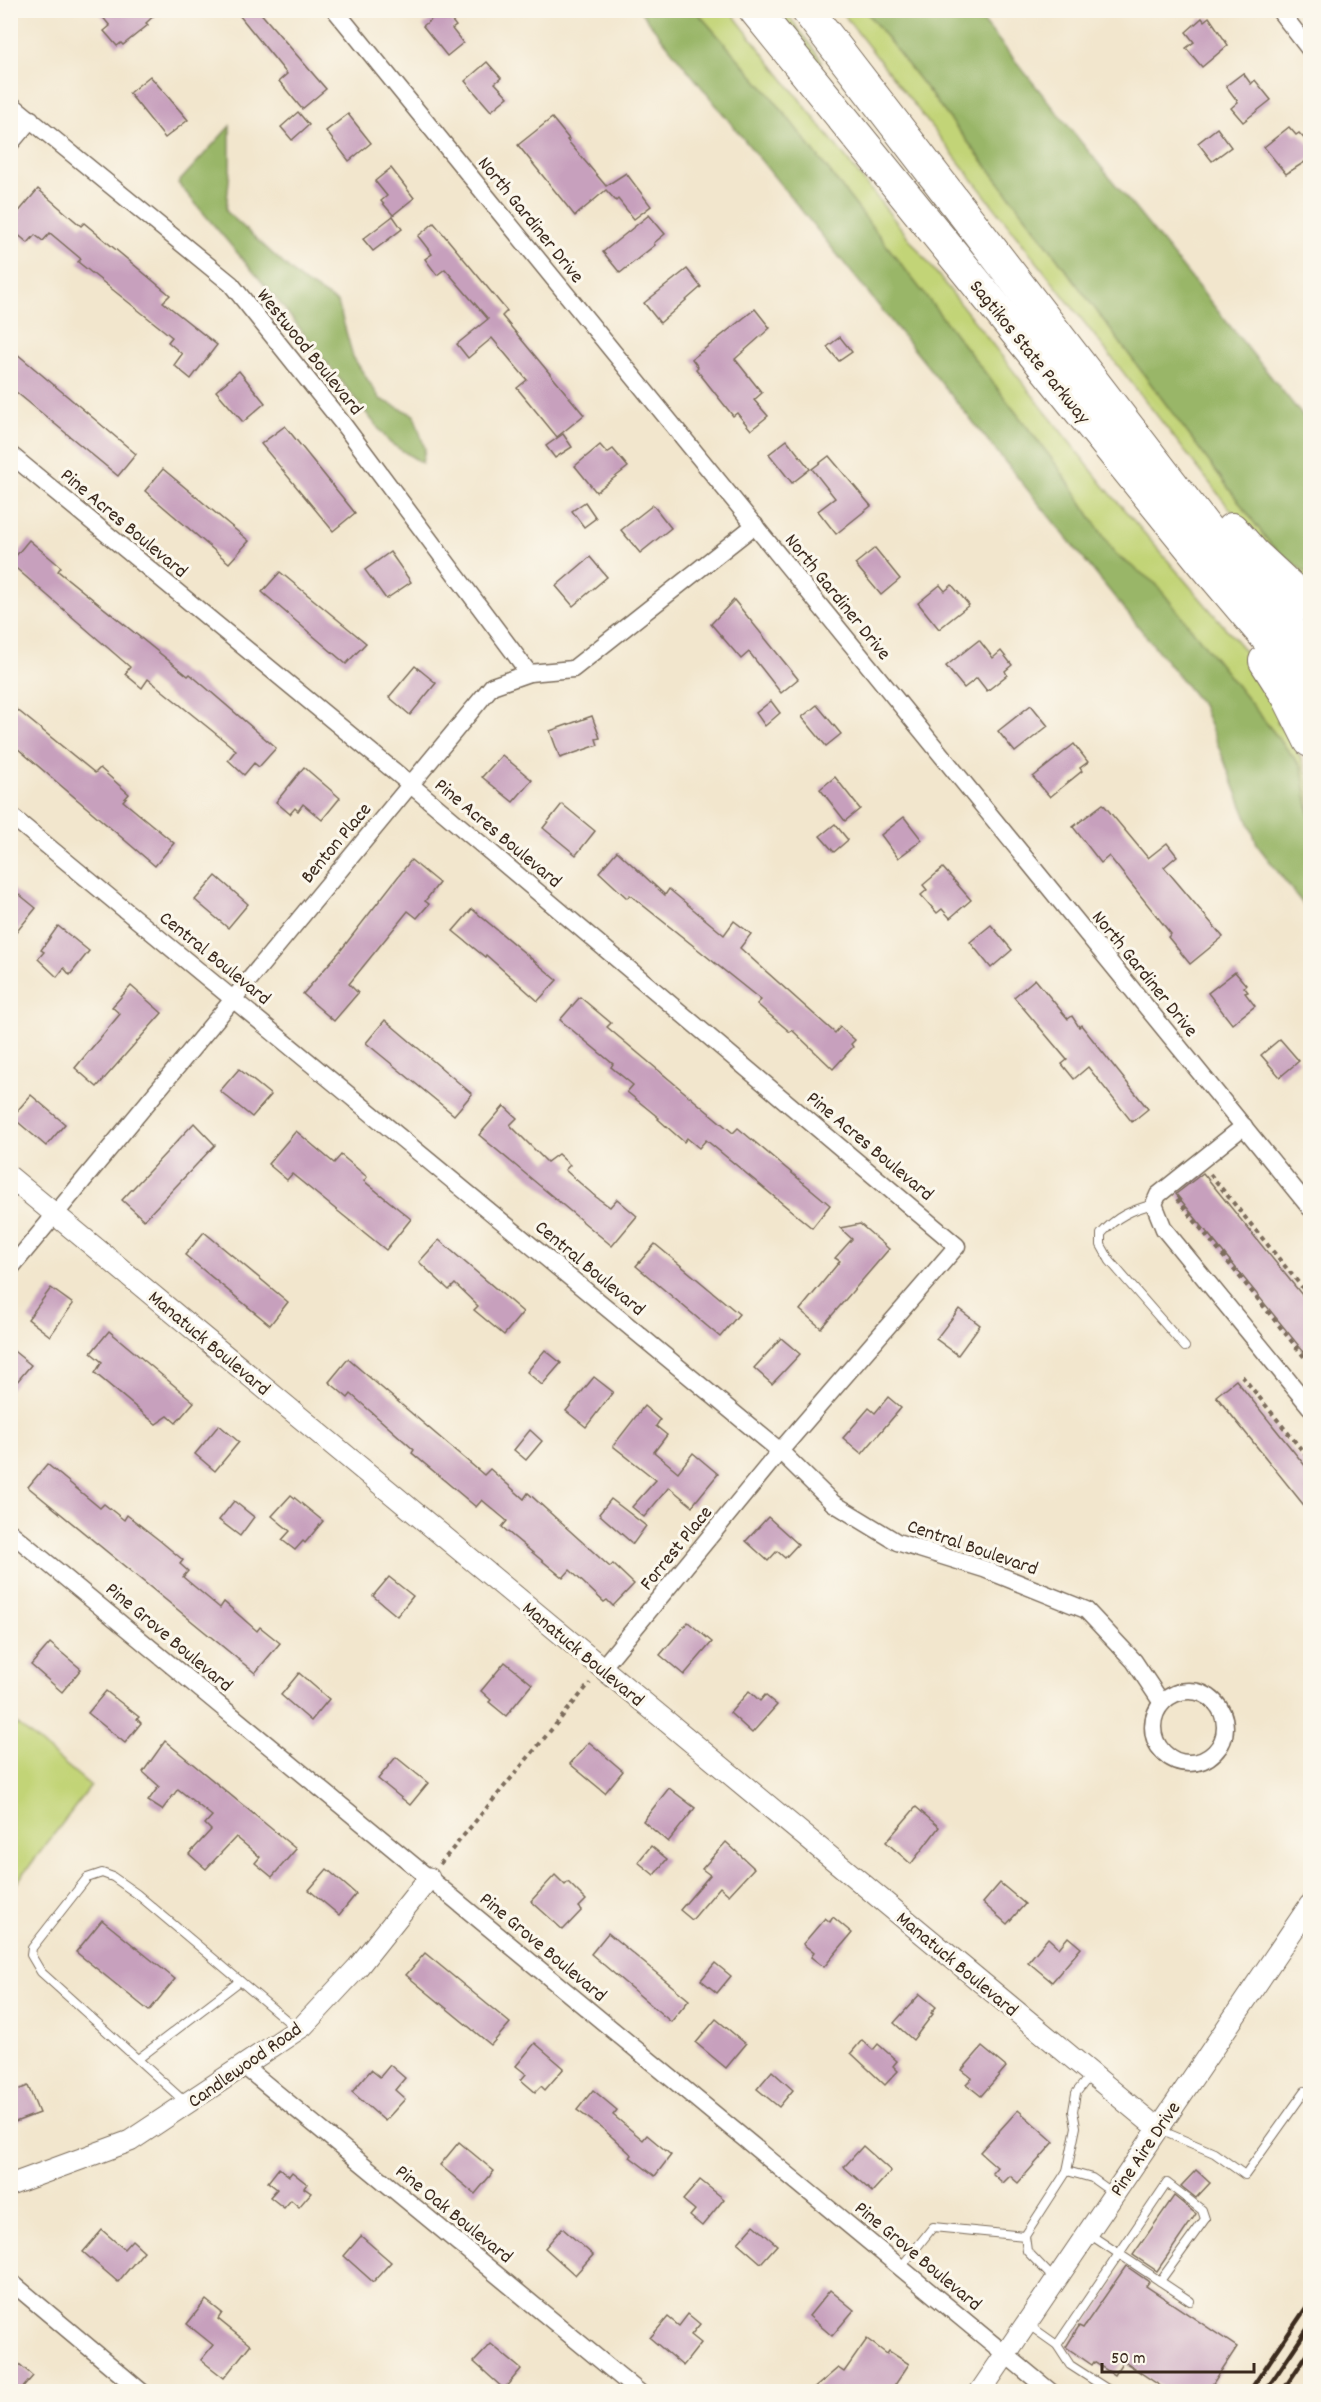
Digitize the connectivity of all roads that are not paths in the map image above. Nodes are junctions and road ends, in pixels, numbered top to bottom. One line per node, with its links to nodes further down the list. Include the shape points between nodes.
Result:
1 (335, 10): 11 (street, North Gardiner Drive)
2 (755, 10): 12 (highway, Sagtikos State Parkway)
3 (807, 10): 9 (highway, Sagtikos State Parkway)
4 (1279, 10): 5 (street)
5 (1311, 50)
6 (10, 103): 7 (street, Westwood Boulevard)
7 (31, 119): 8 (street); 15 (street, Westwood Boulevard, via 231,284 343,423)
8 (10, 144)
9 (1085, 371): 13 (highway, via 1186,473 1254,554); 14 (highway, Sagtikos State Parkway, via 1225,553)
10 (10, 454): 18 (street, Pine Acres Boulevard)
11 (754, 525): 15 (street, Benton Place, via 573,669); 21 (street, North Gardiner Drive)
12 (1204, 564): 16 (highway, Sagtikos State Parkway); 17 (highway, via 1288,697)
13 (1311, 606)
14 (1311, 653)
15 (530, 673): 18 (street, Benton Place, via 492,686)
16 (1311, 689)
17 (1311, 741)
18 (411, 785): 20 (street, Benton Place); 26 (street, Pine Acres Boulevard)
19 (10, 815): 20 (street, Central Boulevard)
20 (233, 998): 25 (street, Benton Place); 30 (street, Central Boulevard)
21 (1244, 1126): 23 (street, via 1158,1196); 24 (street, North Gardiner Drive)
22 (10, 1177): 25 (street, Manatuck Boulevard)
23 (1154, 1204): 28 (lane, via 1127,1211 1111,1223 1101,1234 1101,1245 1110,1261); 29 (street, via 1164,1229)
24 (1311, 1208)
25 (55, 1214): 27 (street, Benton Place); 32 (street, Manatuck Boulevard)
26 (957, 1246): 30 (street, Forrest Place)
27 (10, 1269)
28 (1185, 1347)
29 (1311, 1407)
30 (780, 1451): 32 (street, Forrest Place); 33 (street, Central Boulevard, via 833,1503 897,1542 984,1569 1086,1610 1134,1661)
31 (10, 1532): 34 (street, Pine Grove Boulevard)
32 (602, 1668): 40 (street, Manatuck Boulevard)
33 (1162, 1704): 33 (street, via 1154,1718 1154,1734 1160,1749 1172,1759 1188,1763 1204,1760 1217,1750 1224,1736 1225,1720 1218,1705 1206,1695 1191,1691 1175,1694)
34 (429, 1878): 37 (street, Candlewood Road, via 358,1967); 50 (street, Pine Grove Boulevard)
35 (1311, 1905): 43 (street, Pine Aire Drive)
36 (240, 1981): 37 (lane); 38 (lane); 38 (lane, via 113,1877 102,1873 87,1878 32,1948 31,1955 41,1972)
37 (297, 2030): 39 (street, Candlewood Road)
38 (138, 2059): 42 (lane)
39 (245, 2067): 42 (street, Candlewood Road); 59 (street, Pine Oak Boulevard)
40 (1091, 2074): 43 (street, Manatuck Boulevard); 44 (lane, via 1076,2093 1076,2127)
41 (1311, 2095): 43 (lane, via 1305,2091 1245,2175 1214,2153)
42 (187, 2104): 45 (street, Candlewood Road, via 130,2141)
43 (1157, 2128): 46 (street, Pine Aire Drive)
44 (1067, 2171): 46 (lane, via 1092,2178); 48 (lane)
45 (10, 2186)
46 (1114, 2193): 47 (street, Pine Aire Drive)
47 (1087, 2232): 49 (lane); 51 (street, Pine Aire Drive)
48 (1025, 2236): 50 (lane, via 933,2227); 51 (lane, via 1028,2251)
49 (1120, 2254): 52 (lane); 52 (lane, via 1167,2183 1202,2210 1205,2219); 56 (lane)
50 (901, 2267): 57 (street, Pine Grove Boulevard)
51 (1054, 2279): 55 (street, Pine Aire Drive)
52 (1160, 2281): 54 (lane)
53 (10, 2282): 58 (street)
54 (1190, 2301)
55 (1026, 2322): 56 (lane); 57 (street, Pine Aire Drive)
56 (1057, 2345): 62 (lane, via 1070,2365)
57 (1005, 2354): 60 (street, Pine Aire Drive); 61 (street, Pine Grove Boulevard)
58 (142, 2391)
59 (639, 2391)
60 (980, 2391)
61 (1051, 2391)
62 (1112, 2391)

